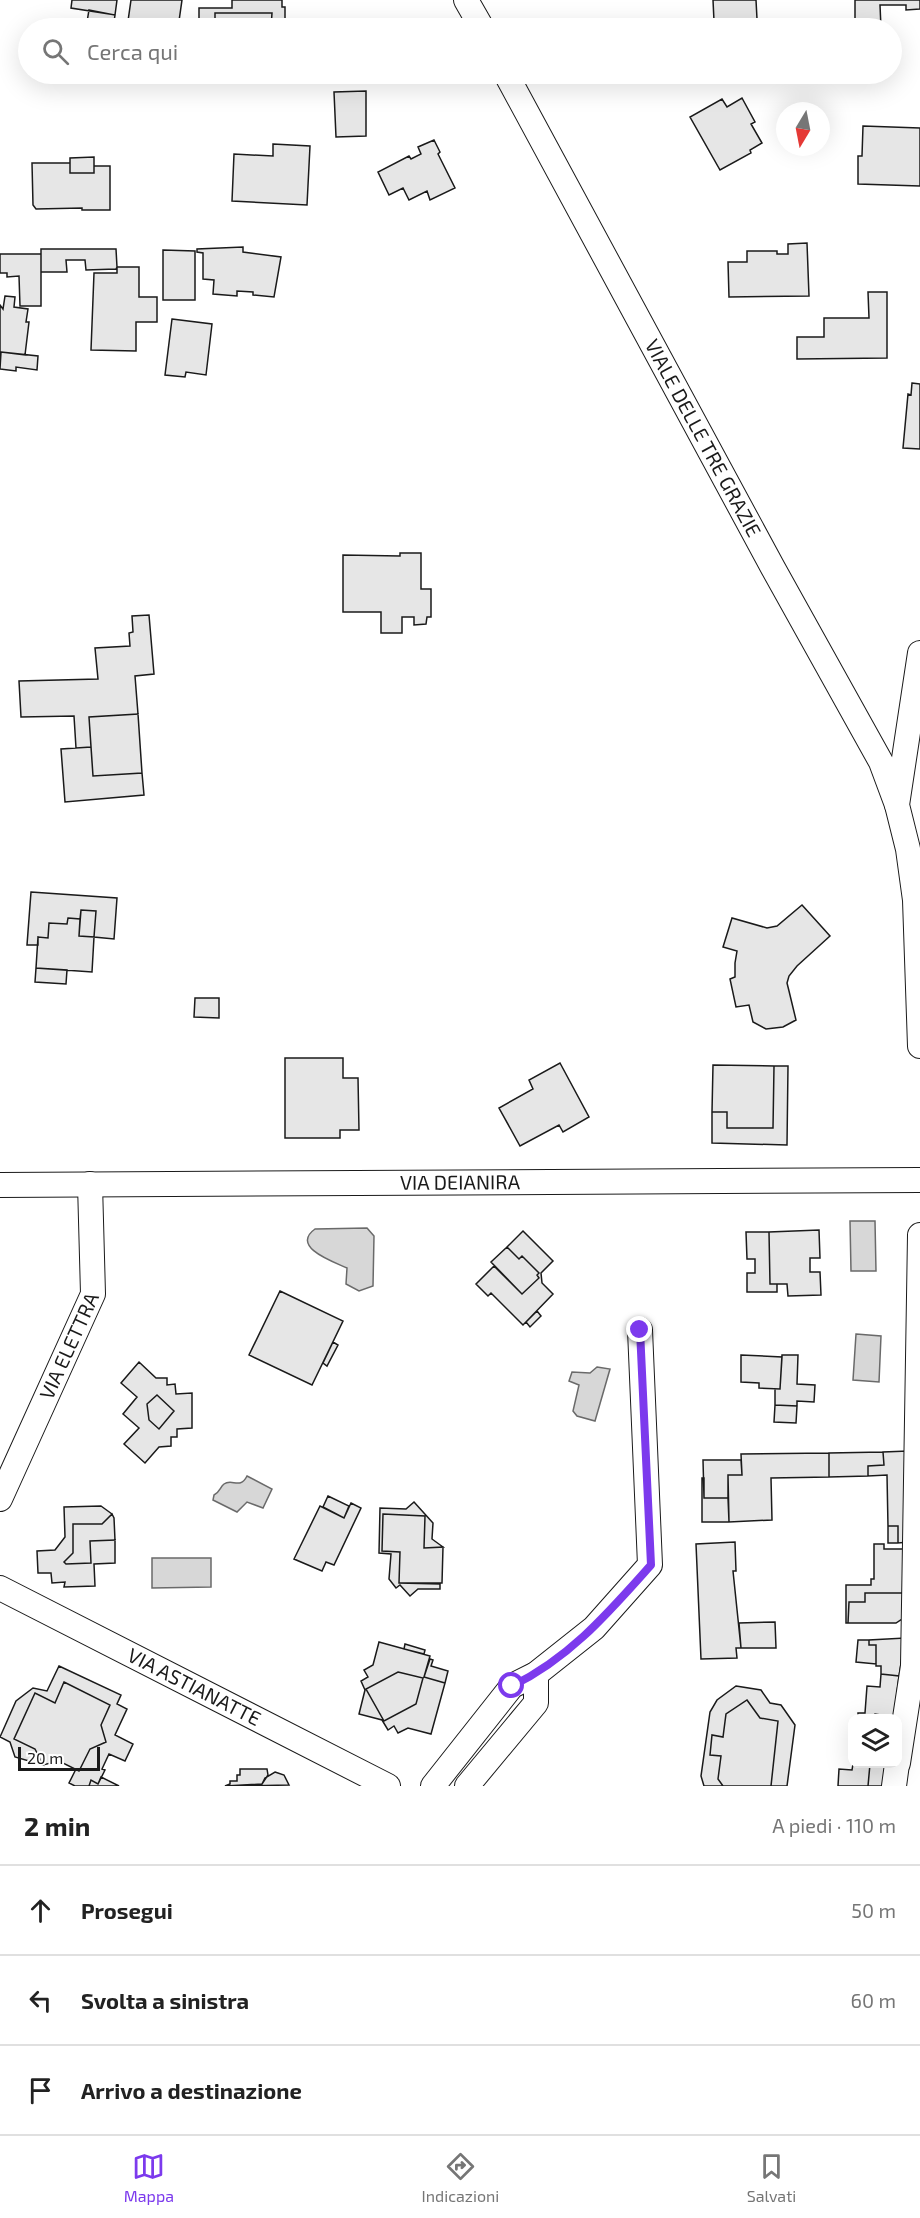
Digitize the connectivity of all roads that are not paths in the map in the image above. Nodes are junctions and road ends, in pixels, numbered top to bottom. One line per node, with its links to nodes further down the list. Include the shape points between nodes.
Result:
1 (466, 0): 2 (street)
2 (476, 18)
3 (511, 84): 5 (street, VIALE DELLE TRE GRAZIE, via 881,762)
4 (920, 653): 5 (street)
5 (897, 805): 6 (street, VIALE DELLE TRE GRAZIE, via 915,900)
6 (920, 1046)
7 (920, 1180): 8 (street, VIA DEIANIRA)
8 (90, 1184): 9 (street, VIA DEIANIRA); 12 (street, VIA ELETTRA, via 93,1294)
9 (0, 1185)
10 (920, 1235): 15 (street, via 913,1666)
11 (640, 1330): 14 (street, via 651,1565 594,1628)
12 (0, 1499)
13 (0, 1588): 17 (street, VIA ASTIANATTE)
14 (536, 1674): 18 (street, via 512,1686); 19 (street, via 536,1702)
15 (902, 1733)
16 (896, 1768): 20 (street)
17 (388, 1786)
18 (433, 1786)
19 (467, 1786)
20 (894, 1786)

